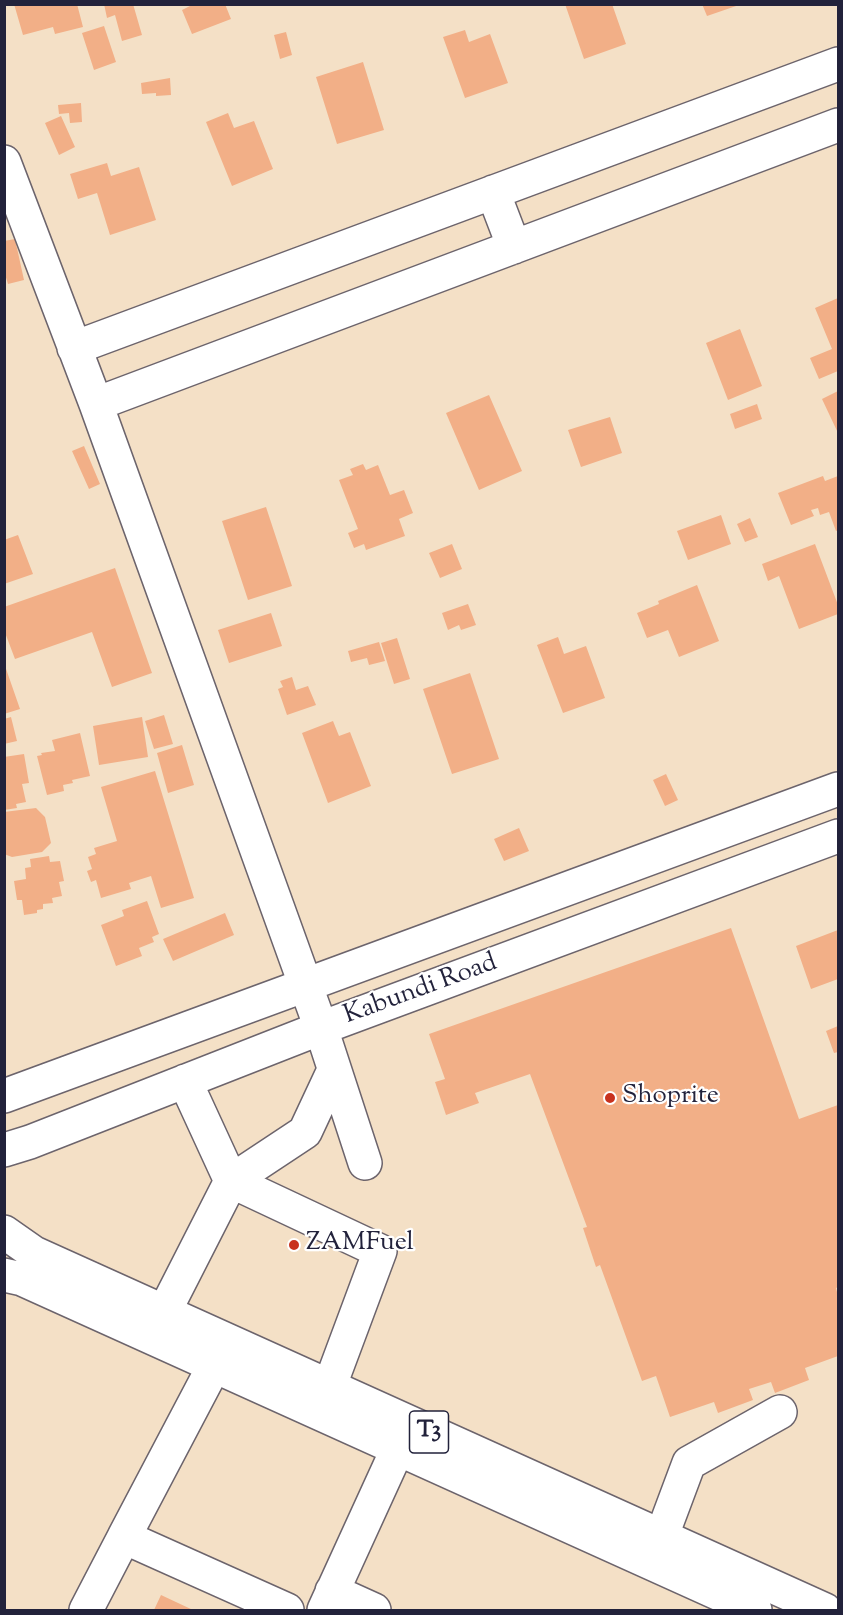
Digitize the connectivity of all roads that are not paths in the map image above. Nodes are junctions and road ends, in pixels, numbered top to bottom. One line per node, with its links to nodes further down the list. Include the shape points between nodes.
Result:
1 (838, 64): 4 (main road)
2 (838, 125): 5 (main road)
3 (4, 162): 6 (main road)
4 (493, 192): 5 (main road); 6 (main road)
5 (514, 247): 7 (main road)
6 (74, 348): 7 (main road)
7 (96, 404): 10 (main road)
8 (838, 789): 10 (main road, Kabundi Road)
9 (838, 836): 11 (main road, Kabundi Road)
10 (305, 985): 11 (main road); 14 (main road, Kabundi Road)
11 (321, 1028): 12 (main road); 13 (main road, Kabundi Road)
12 (334, 1070): 16 (main road); 18 (main road, via 305,1132)
13 (184, 1081): 15 (main road, Kabundi Road); 18 (main road)
14 (4, 1096)
15 (17, 1146): 17 (main road)
16 (365, 1163)
17 (4, 1169)
18 (231, 1181): 21 (main road); 23 (main road, via 380,1251)
19 (7, 1230): 21 (main road, T3, via 34,1253)
20 (4, 1275): 21 (main road, T3)
21 (158, 1325): 22 (main road, T3); 23 (main road, T3)
22 (214, 1366): 23 (main road, T3); 26 (main road)
23 (325, 1400): 25 (main road, T3)
24 (780, 1412): 27 (main road, via 689,1463)
25 (403, 1436): 27 (main road, T3); 28 (main road)
26 (124, 1537): 29 (main road); 30 (main road)
27 (656, 1550): 32 (main road, T3); 33 (main road, T3)
28 (328, 1601): 31 (main road)
29 (86, 1611)
30 (287, 1611)
31 (375, 1611)
32 (756, 1611)
33 (825, 1611)

